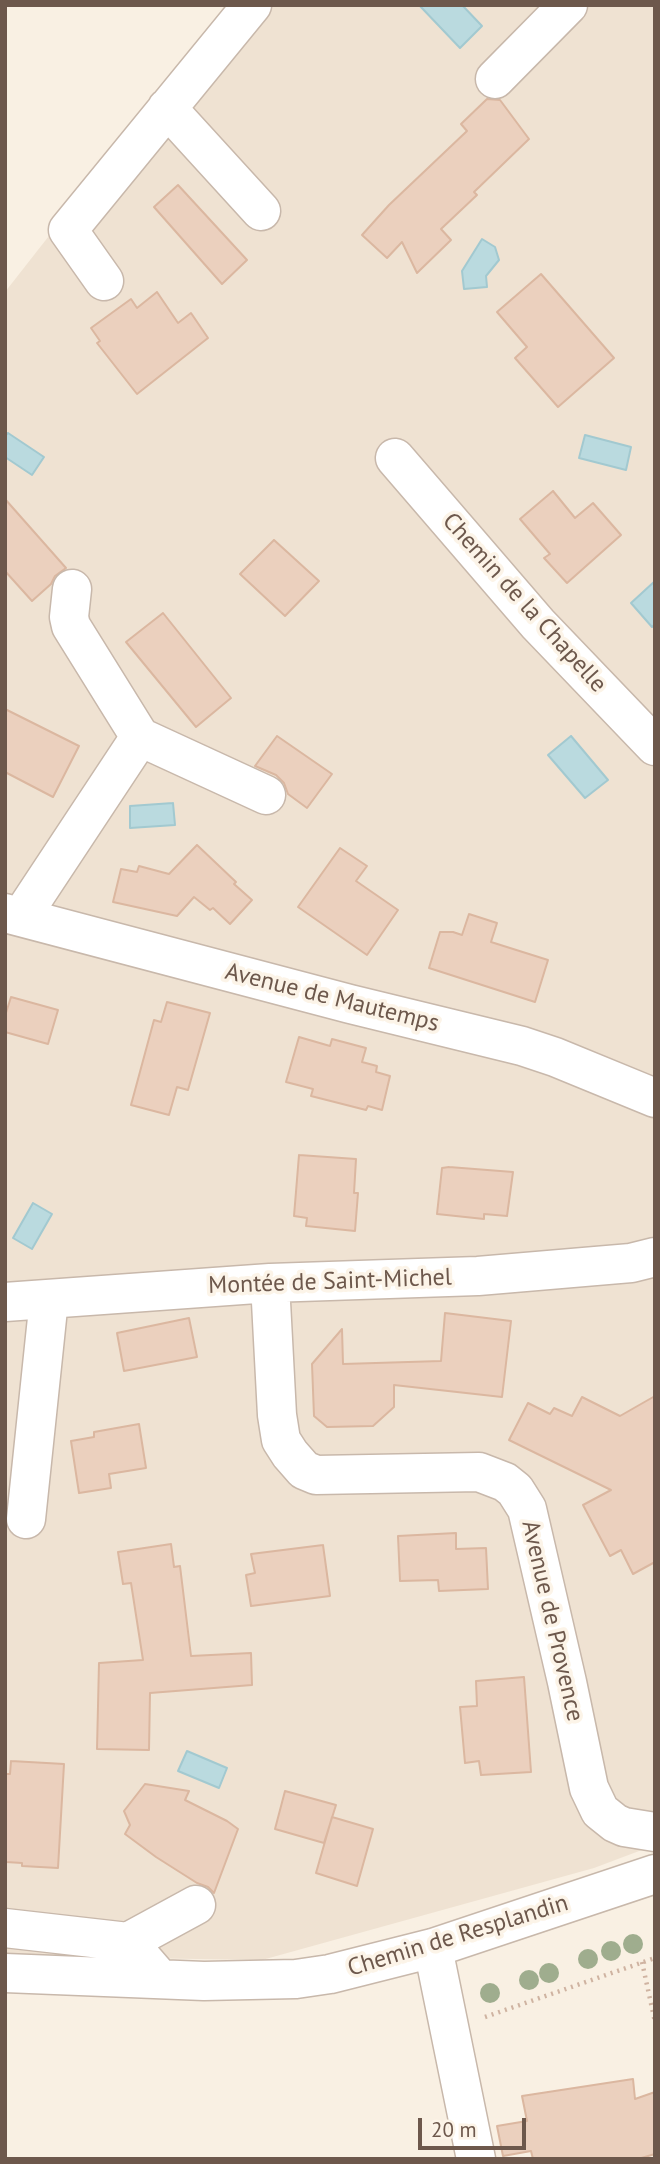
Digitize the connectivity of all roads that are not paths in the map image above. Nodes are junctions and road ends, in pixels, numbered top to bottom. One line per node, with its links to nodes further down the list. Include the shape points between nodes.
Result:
1 (252, 5): 4 (street)
2 (568, 5): 3 (street)
3 (495, 79)
4 (167, 108): 5 (street); 6 (street, via 68,230)
5 (261, 211)
6 (104, 281)
7 (395, 458): 10 (street, Chemin de la Chapelle, via 538,624)
8 (72, 589): 9 (street, via 71,626)
9 (140, 737): 11 (street); 12 (street)
10 (655, 746)
11 (266, 795)
12 (13, 915): 13 (street, Avenue de Mautemps, via 522,1046)
13 (655, 1098)
14 (655, 1257): 15 (street, Montée de Saint-Michel, via 478,1276)
15 (270, 1283): 16 (street, Montée de Saint-Michel); 19 (street, Avenue de Provence, via 277,1415 290,1454 304,1470 316,1475 479,1472 515,1490 527,1509 589,1788 600,1811 615,1823)
16 (49, 1299): 17 (street, Montée de Saint-Michel); 18 (street)
17 (5, 1302)
18 (26, 1518)
19 (655, 1832)
20 (655, 1874): 24 (street, Chemin de Resplandin)
21 (196, 1905): 23 (street)
22 (5, 1928): 23 (street)
23 (128, 1942): 26 (street)
24 (433, 1948): 26 (street, Chemin de Resplandin, via 296,1979); 27 (street)
25 (5, 1973): 26 (street, Chemin de Resplandin)
26 (160, 1979)
27 (476, 2159)

